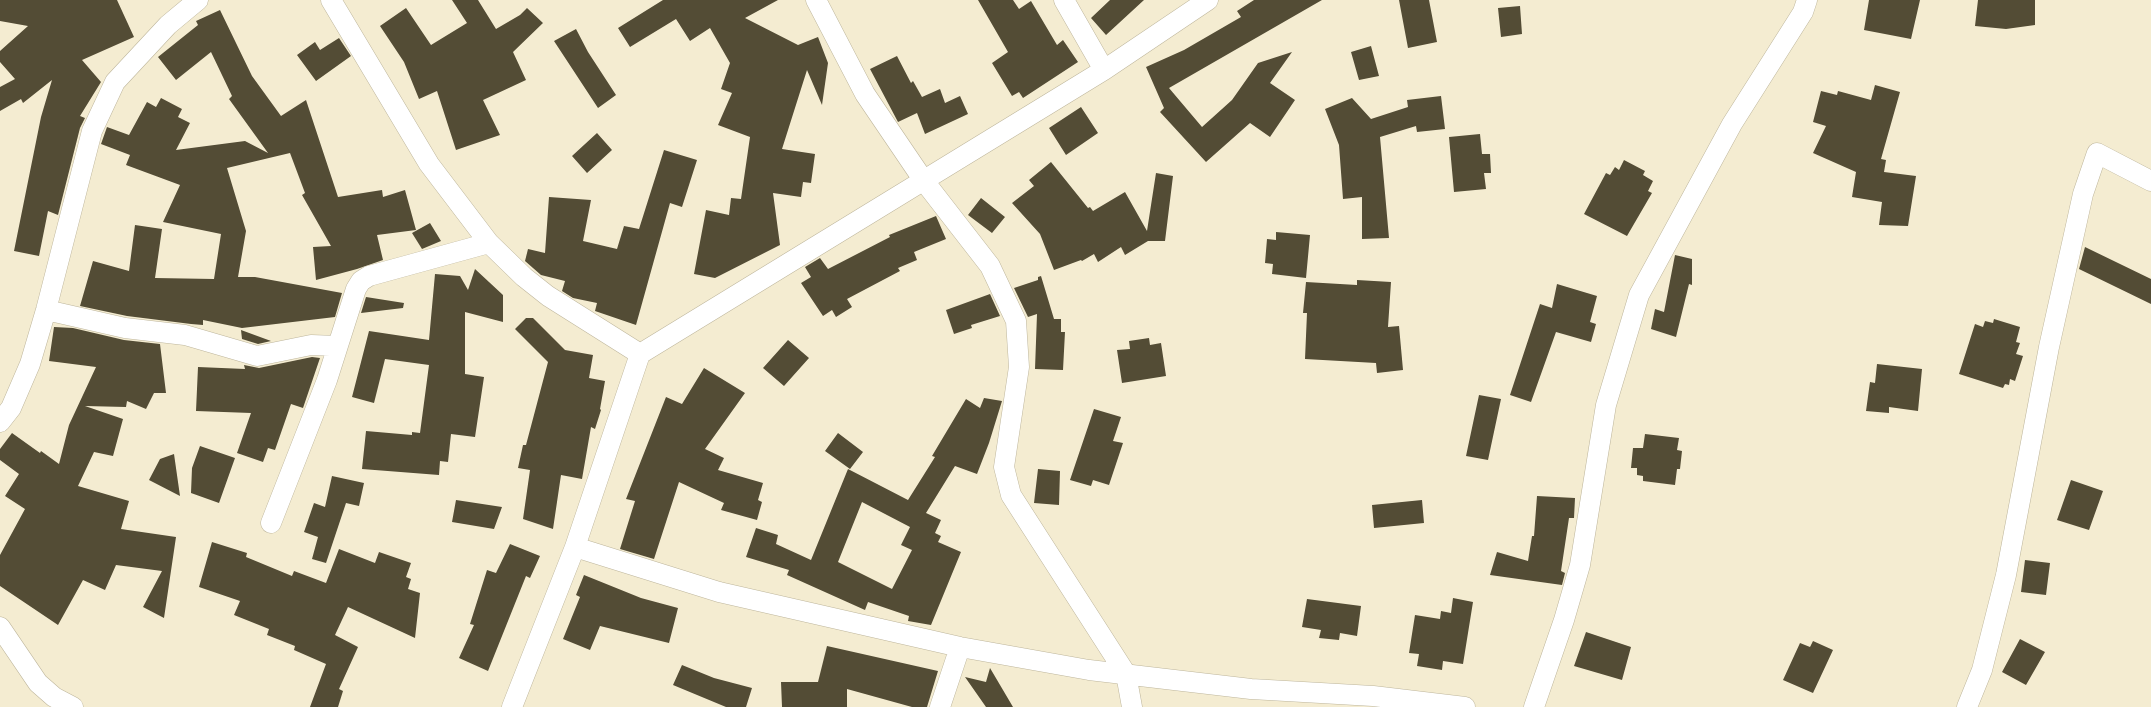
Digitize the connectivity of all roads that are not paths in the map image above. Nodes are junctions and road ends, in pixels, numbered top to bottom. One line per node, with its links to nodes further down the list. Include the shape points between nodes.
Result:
1 (198, 0): 11 (street, via 168,25 115,82 92,131)
2 (331, 0): 10 (street, via 429,164)
3 (816, 0): 8 (street, via 865,94)
4 (1064, 0): 7 (street)
5 (1208, 0): 7 (street)
6 (1808, 0): 25 (street, via 1732,124 1639,295 1606,405 1580,565)
7 (1104, 70): 8 (street)
8 (924, 181): 13 (street); 19 (street, via 990,266 1016,321 1019,367 1004,467 1011,495)
9 (2151, 181): 26 (street, via 2097,153 2083,194 2052,337 2006,575 1982,670)
10 (489, 243): 12 (street, via 369,276 356,289); 13 (street, via 548,296)
11 (46, 310): 12 (street, via 124,328 185,335 257,356 311,345); 14 (street, via 30,364)
12 (337, 346): 15 (street)
13 (640, 354): 16 (street)
14 (0, 422)
15 (271, 523)
16 (575, 547): 18 (street, via 719,592); 21 (street)
17 (0, 627): 20 (street, via 38,683)
18 (960, 648): 19 (street); 22 (street)
19 (1126, 674): 23 (street); 24 (street, via 1251,689 1373,696)
20 (73, 707)
21 (512, 707)
22 (940, 707)
23 (1132, 707)
24 (1465, 707)
25 (1534, 707)
26 (1967, 707)

